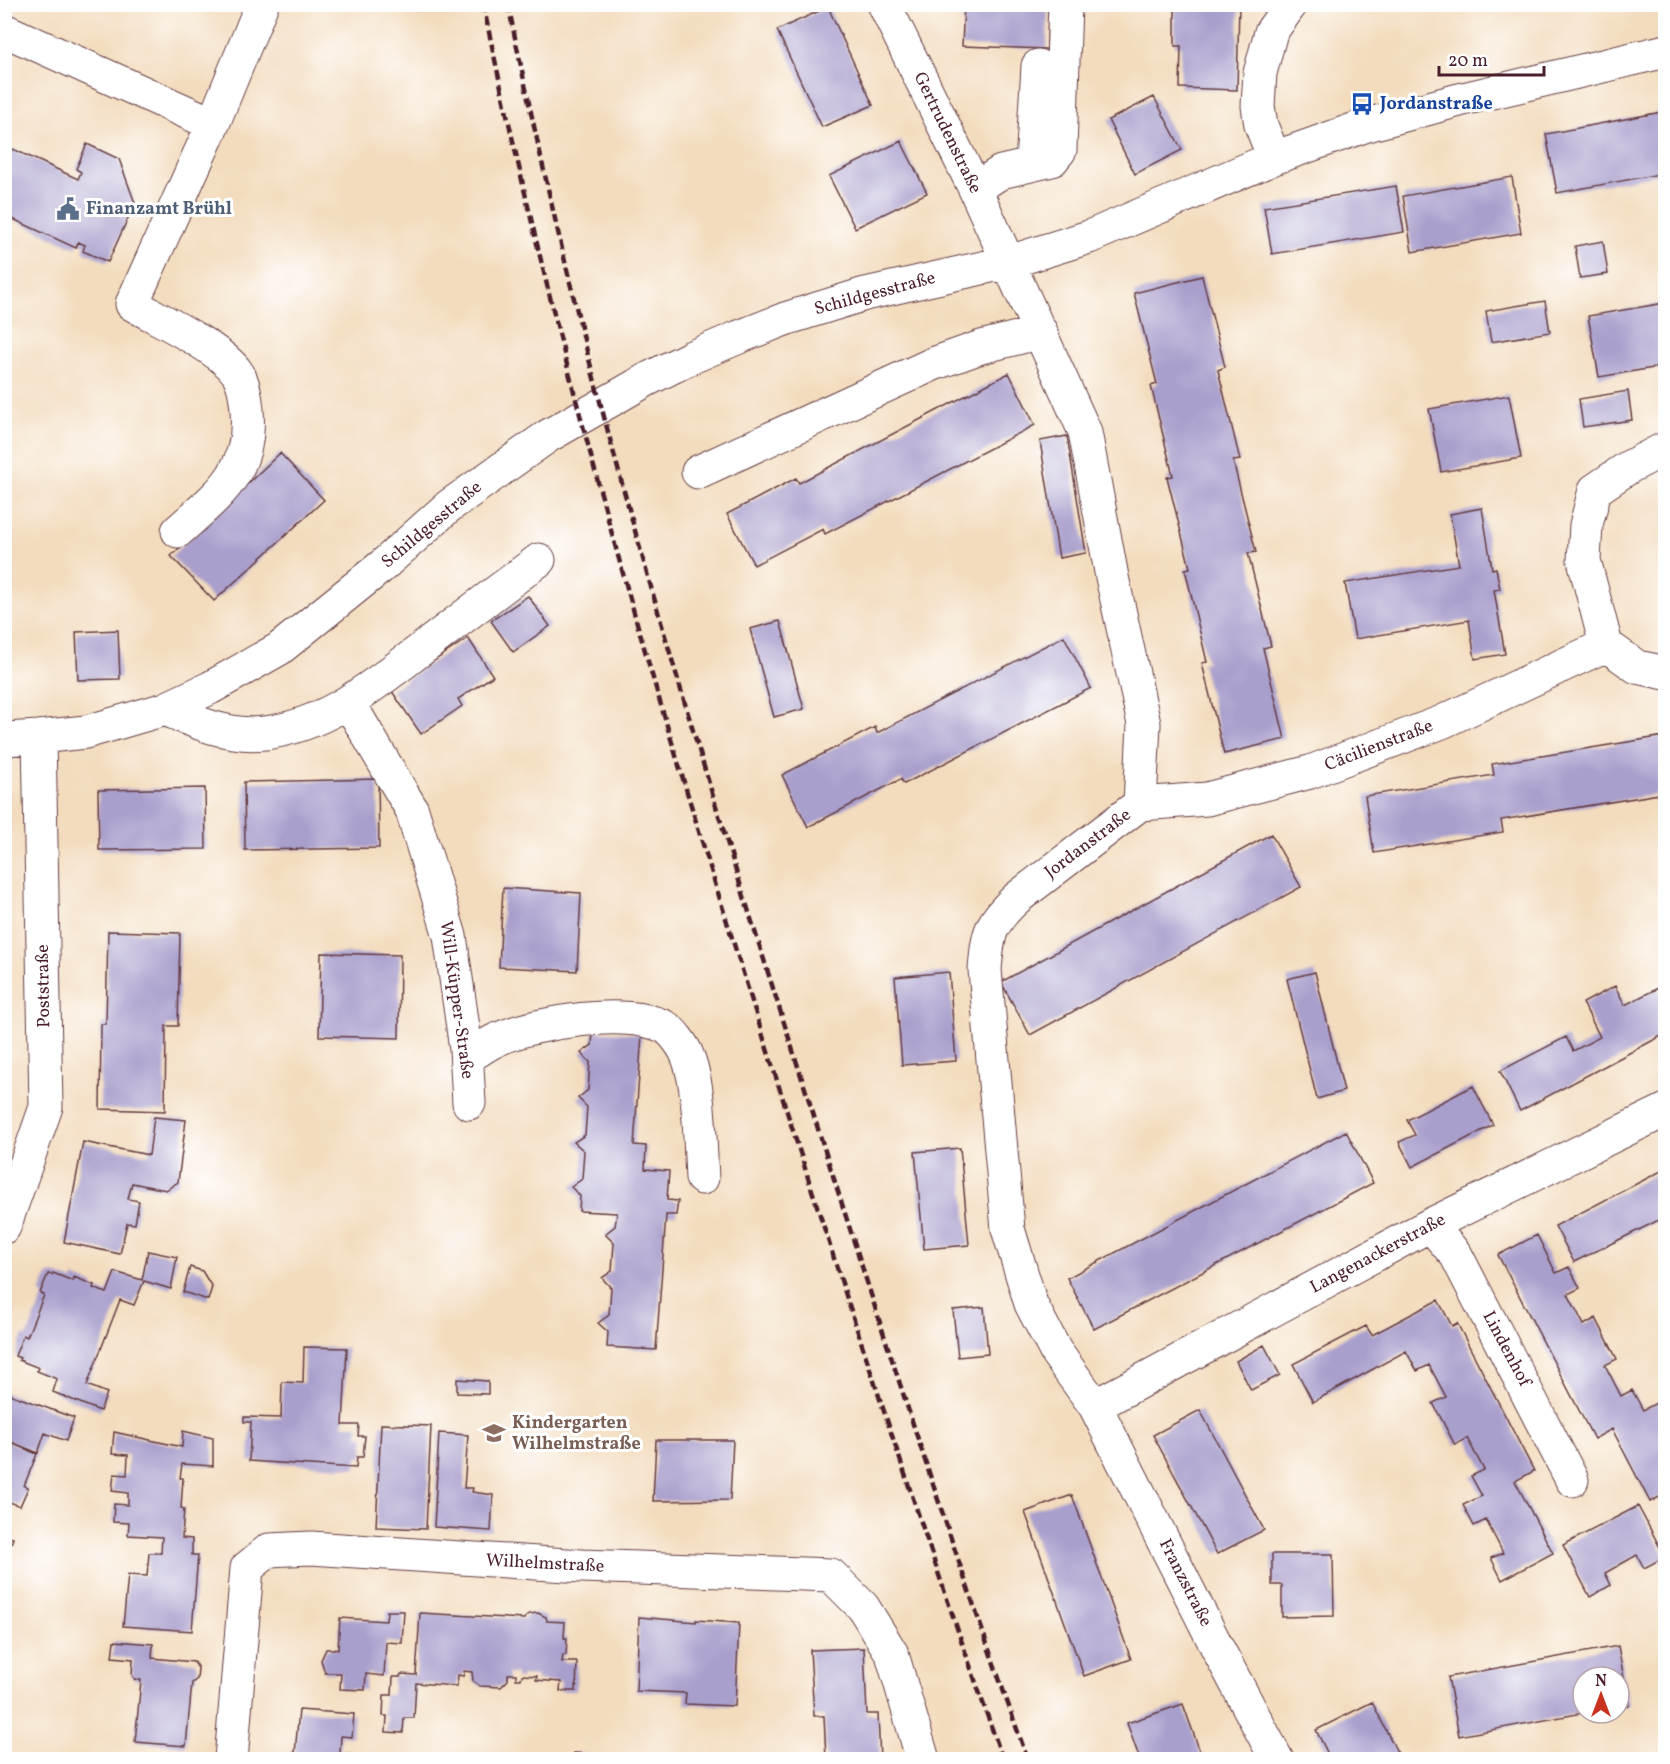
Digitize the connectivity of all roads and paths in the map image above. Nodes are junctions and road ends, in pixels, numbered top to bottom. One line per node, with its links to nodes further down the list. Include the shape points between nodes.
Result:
1 (262, 4): 8 (street)
2 (884, 4): 11 (street, Gertrudenstraße)
3 (1065, 4): 10 (street, via 1060,150 1052,160)
4 (1291, 4): 9 (street, via 1271,32 1260,73 1258,106)
5 (4, 30): 8 (street)
6 (1665, 51): 9 (street, Schildgesstraße, via 1367,125)
7 (1038, 66): 10 (street)
8 (213, 124): 16 (street, via 132,304 216,353 237,371 243,385 248,425 245,451 236,472 223,490)
9 (1274, 158): 12 (street, Schildgesstraße, via 1089,237)
10 (1032, 164): 11 (street, via 1001,172)
11 (975, 189): 12 (street, Gertrudenstraße)
12 (1009, 262): 13 (street, Jordanstraße); 21 (street, Schildgesstraße, via 826,305 739,337 648,379 548,436 449,506 365,581 279,649)
13 (1041, 332): 15 (street, via 933,364); 24 (street, Jordanstraße, via 1085,432 1144,724)
14 (1665, 448): 18 (street, via 1629,466 1596,490 1586,525 1584,560)
15 (698, 472)
16 (178, 531)
17 (539, 560): 20 (street)
18 (1606, 645): 19 (street, via 1637,667); 24 (street, Cäcilienstraße, via 1442,722 1310,772 1208,799)
19 (1665, 673)
20 (349, 703): 21 (street, via 301,726 264,733 231,733); 25 (street, Will-Küpper-Straße, via 412,810 450,936)
21 (165, 709): 22 (street, Schildgesstraße, via 86,732)
22 (39, 737): 23 (street, Schildgesstraße); 30 (street, Poststraße, via 46,1107)
23 (4, 739)
24 (1140, 804): 31 (street, Jordanstraße, via 1000,914 988,937 985,970 1008,1229 1031,1304 1056,1352)
25 (466, 1058): 26 (street, Will-Küpper-Straße); 28 (street, via 506,1036 574,1019 642,1019 667,1027 687,1055 695,1082)
26 (469, 1103)
27 (1665, 1110): 29 (street, Langenackerstraße)
28 (702, 1178)
29 (1430, 1225): 31 (street, Langenackerstraße); 32 (street, Lindenhof, via 1456,1255)
30 (4, 1227)
31 (1095, 1406): 35 (street, Franzstraße)
32 (1572, 1480)
33 (231, 1760): 34 (street, Wilhelmstraße, via 247,1568 269,1550 310,1548 593,1566 831,1575 863,1607 892,1654)
34 (923, 1760)
35 (1277, 1760)

